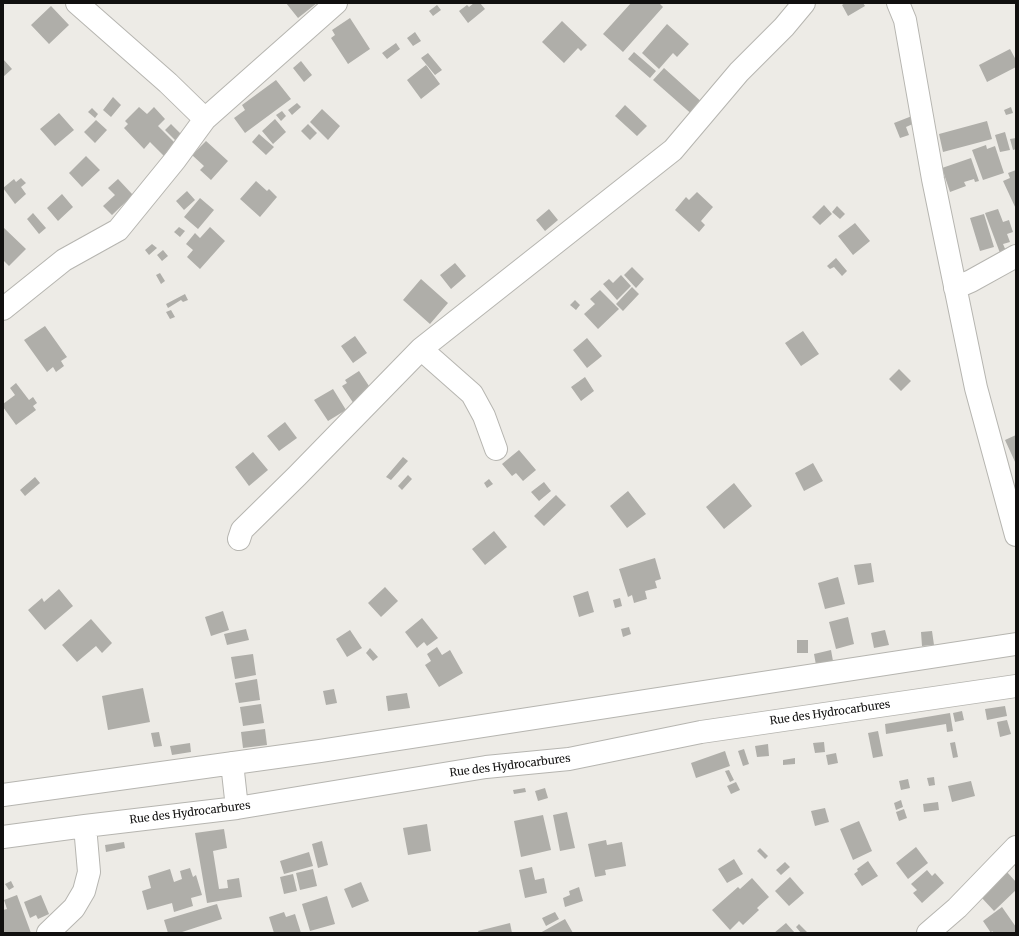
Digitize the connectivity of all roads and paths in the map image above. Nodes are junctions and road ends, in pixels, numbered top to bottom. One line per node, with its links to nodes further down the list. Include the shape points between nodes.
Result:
1 (77, 3): 5 (street)
2 (336, 3): 5 (street)
3 (804, 3): 9 (street, via 739,72 673,150)
4 (898, 3): 7 (street, via 905,20 932,179)
5 (205, 119): 8 (street, via 118,230 64,260)
6 (1016, 256): 7 (street)
7 (955, 288): 11 (street, via 976,388)
8 (3, 309)
9 (421, 348): 10 (street, via 472,394 484,416); 12 (street, via 242,530)
10 (496, 449)
11 (1016, 535)
12 (239, 539)
13 (1016, 644): 15 (street)
14 (1016, 686): 17 (street, Rue des Hydrocarbures, via 701,732 569,759 486,767)
15 (232, 763): 16 (street); 17 (street)
16 (3, 795)
17 (237, 808): 18 (street, Rue des Hydrocarbures)
18 (85, 826): 19 (street, Rue des Hydrocarbures); 21 (street, via 88,872 84,891 74,908)
19 (3, 837)
20 (1016, 847): 22 (street, via 957,908)
21 (48, 933)
22 (928, 933)

